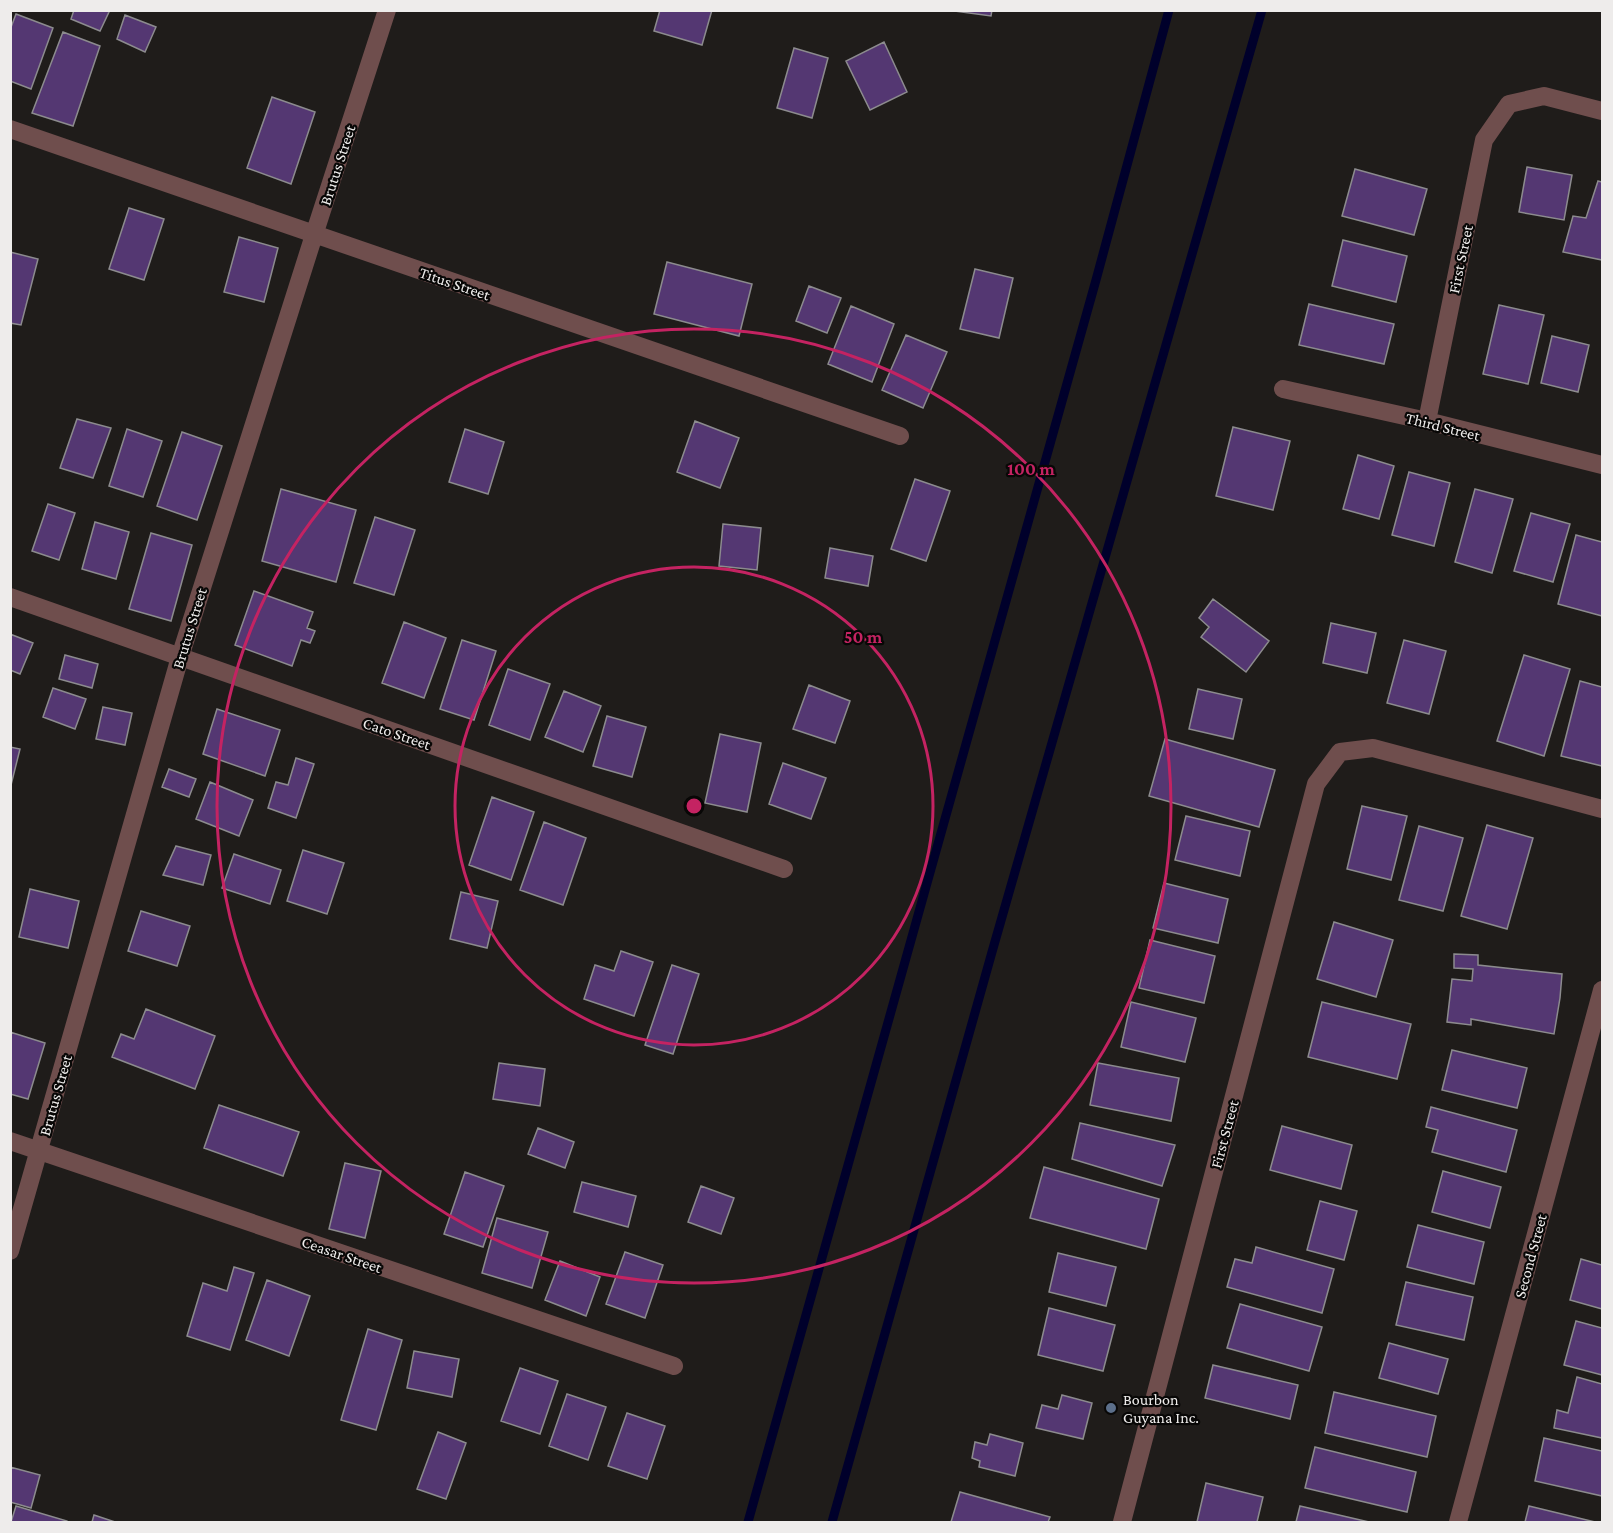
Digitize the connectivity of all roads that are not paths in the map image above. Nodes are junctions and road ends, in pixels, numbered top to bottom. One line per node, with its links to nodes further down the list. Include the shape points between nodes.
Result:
1 (387, 10): 4 (street, Brutus Street)
2 (1602, 111): 6 (street, First Street, via 1544,96 1509,104 1484,140)
3 (10, 129): 4 (street, Titus Street)
4 (314, 235): 7 (street, Titus Street); 10 (street, Brutus Street)
5 (1283, 389): 6 (street, Third Street)
6 (1427, 421): 8 (street, Third Street)
7 (900, 436)
8 (1602, 465)
9 (10, 597): 10 (street, Cato Street)
10 (180, 657): 12 (street, Cato Street); 15 (street, Brutus Street)
11 (1602, 809): 18 (street, First Street, via 1373,748 1340,752 1316,784)
12 (784, 869)
13 (1602, 990): 19 (street, Second Street)
14 (10, 1141): 15 (street, Ceasar Street)
15 (39, 1151): 16 (street, Brutus Street); 17 (street, Ceasar Street)
16 (10, 1251)
17 (674, 1366)
18 (1122, 1522)
19 (1458, 1522)

